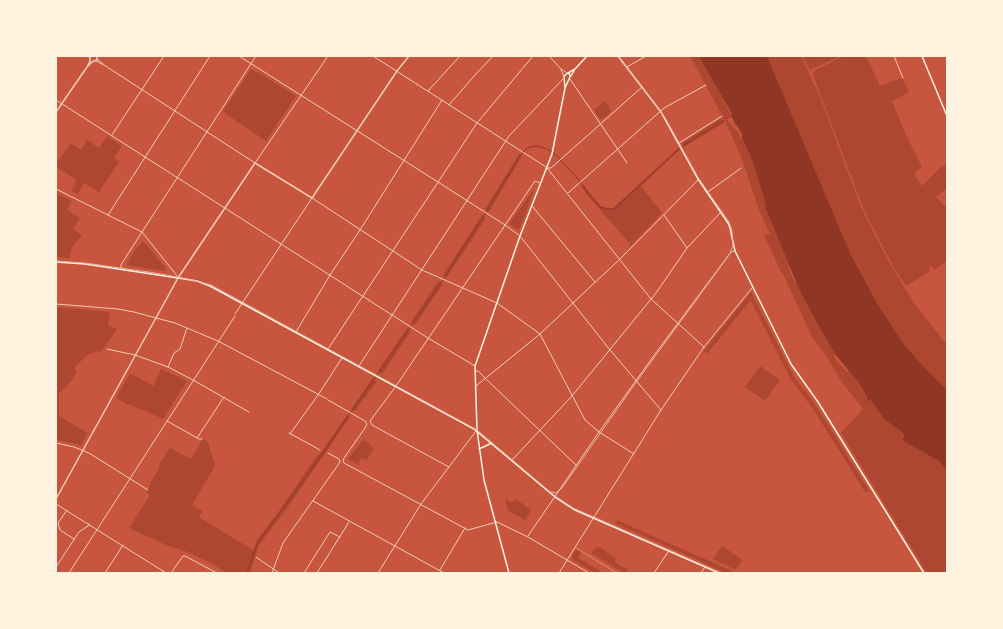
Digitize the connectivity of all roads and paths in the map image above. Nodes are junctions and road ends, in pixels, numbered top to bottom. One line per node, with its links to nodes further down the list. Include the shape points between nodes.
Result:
1 (89, 56): 19 (street)
2 (164, 56): 32 (street)
3 (210, 56): 39 (street)
4 (239, 56): 20 (street)
5 (256, 56): 20 (street)
6 (328, 56): 34 (street)
7 (373, 56): 24 (street)
8 (409, 56): 24 (street)
9 (460, 56): 33 (street)
10 (493, 56): 38 (street)
11 (533, 56): 44 (street)
12 (549, 56): 22 (street)
13 (587, 56): 23 (main road)
14 (618, 56): 21 (main road)
15 (646, 56): 21 (street)
16 (894, 56): 28 (street)
17 (922, 56): 43 (main road)
18 (96, 59): 19 (street); 32 (street)
19 (91, 61): 37 (street)
20 (251, 64): 34 (street); 47 (street)
21 (626, 67): 30 (main road)
22 (561, 69): 25 (street); 26 (street)
23 (575, 69): 25 (main road); 27 (main road)
24 (396, 71): 33 (street); 46 (street)
25 (567, 73): 26 (main road); 27 (main road)
26 (565, 78): 27 (main road); 31 (main road); 49 (street)
27 (570, 78): 31 (main road); 45 (street)
28 (903, 78)
29 (706, 85): 41 (street)
30 (642, 87): 41 (main road); 45 (street)
31 (565, 88): 56 (main road)
32 (142, 90): 39 (street); 48 (street)
33 (428, 92): 36 (street)
34 (301, 95): 46 (street); 54 (street)
35 (56, 100): 37 (street)
36 (442, 100): 38 (street); 53 (street)
37 (62, 104): 40 (street); 48 (street)
38 (449, 105): 44 (street)
39 (175, 111): 47 (street); 52 (street)
40 (56, 112)
41 (661, 112): 50 (main road); 51 (street)
42 (722, 116): 50 (street)
43 (947, 116)
44 (477, 123): 49 (street); 60 (street)
45 (601, 124): 51 (street); 56 (street, via 551,168)
46 (357, 130): 53 (street); 65 (street)
47 (207, 132): 54 (street); 58 (street)
48 (112, 136): 52 (street)
49 (505, 142): 56 (street); 66 (street)
50 (679, 143): 59 (main road)
51 (618, 149): 55 (street); 64 (street)
52 (144, 156): 58 (street); 71 (street)
53 (404, 160): 60 (street); 73 (street)
54 (256, 163): 65 (street); 68 (street)
55 (626, 163)
56 (547, 168): 61 (main road); 64 (street)
57 (741, 168): 63 (street)
58 (178, 178): 68 (street); 74 (street)
59 (698, 179): 63 (main road); 70 (street)
60 (438, 182): 66 (street); 78 (street)
61 (541, 183): 67 (main road); 72 (street, via 535,181)
62 (56, 189): 71 (street)
63 (707, 193): 69 (main road)
64 (567, 194): 80 (street)
65 (312, 198): 73 (street); 76 (street)
66 (467, 200): 72 (street); 83 (street)
67 (532, 206): 75 (main road); 86 (street)
68 (225, 208): 76 (street); 85 (street)
69 (721, 212): 77 (street); 79 (main road, via 730,228)
70 (664, 214): 77 (street); 80 (street)
71 (108, 215): 74 (street)
72 (505, 225): 75 (street); 87 (street)
73 (360, 230): 78 (street); 84 (street)
74 (142, 232): 82 (street); 85 (street)
75 (520, 236): 92 (main road); 93 (street)
76 (281, 244): 84 (street); 91 (street)
77 (687, 248): 90 (street)
78 (393, 251): 83 (street); 89 (street)
79 (735, 251): 88 (main road); 97 (street, via 731,252)
80 (620, 259): 86 (street); 90 (street)
81 (56, 262): 82 (main road)
82 (120, 269): 85 (main road)
83 (422, 270): 87 (street); 95 (street)
84 (330, 275): 89 (street); 99 (street)
85 (178, 278): 91 (main road, via 203,283); 96 (street)
86 (595, 282): 93 (street)
87 (462, 288): 92 (street); 101 (street)
88 (753, 288): 103 (street); 188 (main road, via 791,364)
89 (363, 296): 95 (street); 105 (street)
90 (651, 299): 97 (street); 106 (street)
91 (243, 303): 99 (main road); 102 (street)
92 (496, 303): 100 (street); 110 (main road)
93 (573, 303): 100 (street); 106 (street)
94 (56, 304): 96 (street, via 118,309)
95 (392, 314): 101 (street); 109 (street)
96 (156, 317): 98 (street); 107 (street)
97 (677, 324): 103 (street); 115 (street)
98 (188, 327): 102 (street); 111 (street, via 180,348 174,353)
99 (296, 332): 105 (main road)
100 (540, 334): 113 (street); 119 (street)
101 (428, 338): 110 (street); 116 (street)
102 (218, 341): 114 (street); 118 (street)
103 (704, 348): 121 (street)
104 (107, 349): 107 (street)
105 (328, 349): 108 (main road)
106 (610, 350): 115 (street); 119 (street)
107 (135, 355): 111 (street); 132 (street)
108 (343, 357): 109 (main road); 118 (street)
109 (359, 366): 116 (main road)
110 (475, 366): 112 (main road)
111 (168, 367): 114 (street)
112 (475, 371): 113 (street); 117 (main road)
113 (486, 379): 117 (street); 124 (street)
114 (193, 380): 120 (street); 123 (street)
115 (636, 381): 121 (street); 126 (street)
116 (396, 386): 125 (main road); 138 (street, via 370,423)
117 (476, 386): 125 (main road)
118 (318, 395): 133 (street, via 289,433); 145 (street, via 366,424 344,458 344,463)
119 (572, 396): 124 (street); 126 (street, via 585,420)
120 (224, 397): 122 (street); 127 (street)
121 (661, 410): 135 (street)
122 (249, 412)
123 (166, 421): 127 (street); 139 (street)
124 (540, 430): 136 (street); 137 (street)
125 (477, 431): 130 (main road); 131 (main road); 138 (street)
126 (599, 432): 135 (street); 137 (street)
127 (197, 438): 128 (street)
128 (202, 439)
129 (56, 443): 132 (street)
130 (492, 443): 131 (main road); 136 (main road)
131 (479, 449): 149 (main road, via 485,489)
132 (83, 450): 139 (street); 142 (street)
133 (320, 450)
134 (328, 453): 143 (street, via 340,461)
135 (634, 454): 147 (street)
136 (512, 460): 141 (main road)
137 (576, 466): 141 (street)
138 (449, 467): 145 (street)
139 (130, 478): 140 (street); 152 (street)
140 (148, 490)
141 (555, 497): 147 (main road); 154 (street)
142 (56, 499)
143 (312, 501): 148 (street); 166 (street, via 283,543)
144 (56, 504): 146 (street)
145 (420, 504): 151 (street); 157 (street)
146 (67, 510): 150 (street); 155 (street, via 58,523 60,530)
147 (593, 518): 158 (street); 159 (main road)
148 (350, 522): 153 (street); 157 (street)
149 (495, 523): 151 (street, via 468,530); 154 (street); 180 (main road)
150 (89, 524): 152 (street); 155 (street)
151 (466, 528): 167 (street)
152 (97, 529): 156 (street); 169 (street)
153 (340, 537): 176 (street, via 330,532); 177 (street)
154 (528, 537): 161 (street)
155 (74, 539): 163 (street)
156 (123, 545): 170 (street); 171 (street)
157 (394, 546): 167 (street); 178 (street)
158 (575, 547): 161 (street); 184 (lane)
159 (668, 551): 165 (main road); 185 (street)
160 (256, 557): 166 (street)
161 (567, 560): 168 (street); 183 (street)
162 (56, 562): 163 (lane)
163 (58, 564): 164 (street)
164 (56, 567)
165 (705, 567): 186 (street); 187 (main road)
166 (274, 569): 174 (street); 175 (street)
167 (439, 570): 179 (street)
168 (560, 571): 181 (street); 182 (lane)
169 (69, 573)
170 (105, 573)
171 (166, 573)
172 (171, 573): 173 (street, via 185,556)
173 (217, 573)
174 (272, 573)
175 (279, 573)
176 (304, 573)
177 (317, 573)
178 (378, 573)
179 (444, 573)
180 (509, 573)
181 (559, 573)
182 (564, 573)
183 (588, 573)
184 (617, 573)
185 (654, 573)
186 (701, 573)
187 (719, 573)
188 (924, 573)

